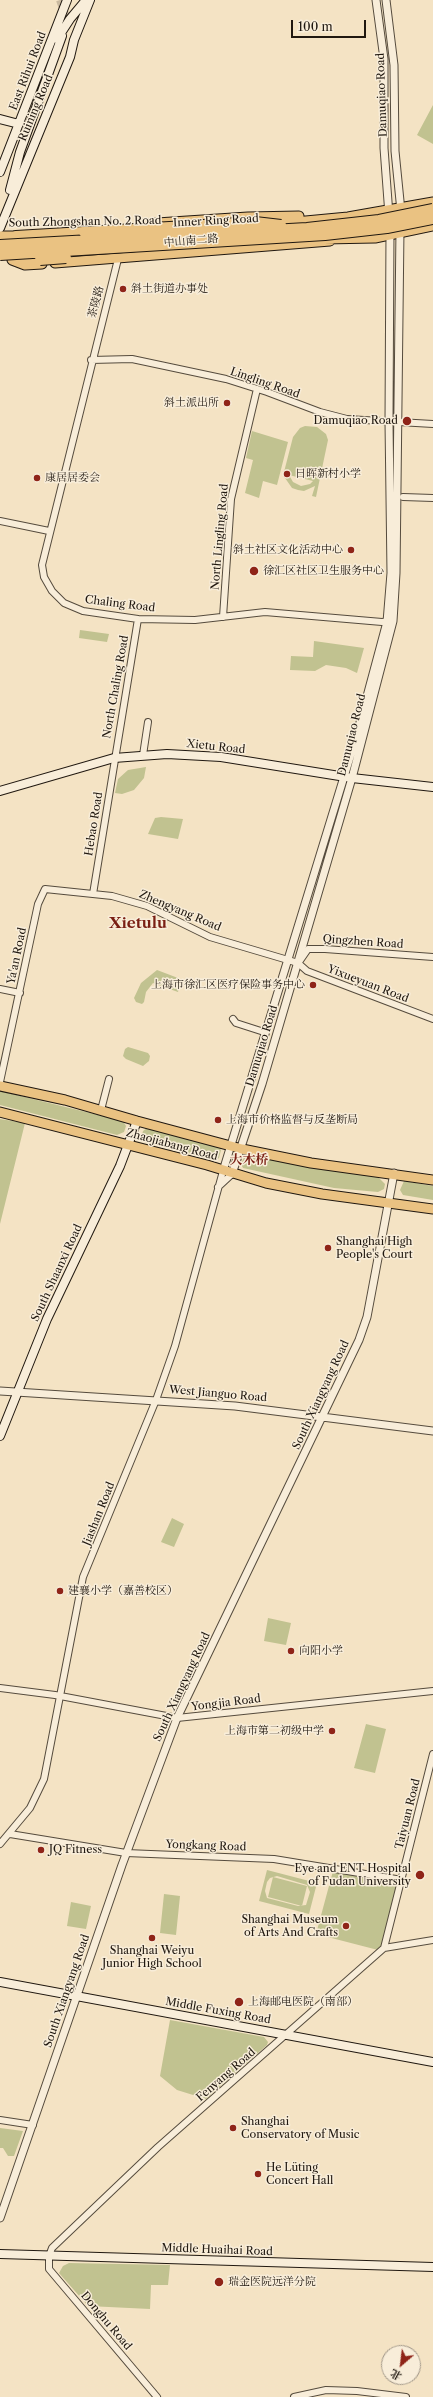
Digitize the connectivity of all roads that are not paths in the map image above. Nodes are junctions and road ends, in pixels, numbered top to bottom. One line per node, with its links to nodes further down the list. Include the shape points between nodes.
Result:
1 (67, 0): 9 (main road, East Rihui Road)
2 (90, 0): 7 (main road, Ruining Road)
3 (376, 0): 13 (street, Damuqiao Road, via 384,59 384,148)
4 (386, 0): 12 (street, Damuqiao Road, via 394,65 395,151)
5 (84, 2): 7 (main road, via 77,16); 9 (main road, via 58,38 26,119)
6 (62, 36): 17 (main road, via 20,152)
7 (74, 40): 17 (main road, Ruining Road, via 70,57)
8 (0, 119): 9 (main road)
9 (19, 124): 10 (main road, East Rihui Road)
10 (0, 172)
11 (433, 202): 12 (main road, South Zhongshan No. 2 Road)
12 (401, 207): 13 (main road, South Zhongshan No. 2 Road); 20 (street, Damuqiao Road)
13 (388, 209): 15 (main road, South Zhongshan No. 2 Road); 20 (street, Damuqiao Road)
14 (433, 209): 19 (highway, Inner Ring Road, bridge)
15 (348, 217): 22 (main road, South Zhongshan No. 2 Road, via 250,227); 22 (main road, 中山南二路, via 193,220 68,229)
16 (433, 219): 19 (highway, Inner Ring Road, bridge, via 387,228)
17 (1, 226)
18 (433, 226): 20 (main road)
19 (308, 232): 22 (highway, bridge, via 256,222); 24 (highway, Inner Ring Road, bridge); 25 (highway, Inner Ring Road, bridge); 25 (highway, bridge, via 240,246 40,260)
20 (395, 235): 23 (main road); 29 (street, Damuqiao Road); 30 (street, Damuqiao Road)
21 (0, 236): 22 (main road, South Zhongshan No. 2 Road)
22 (16, 236)
23 (375, 238): 25 (main road, via 214,240); 26 (main road, 中山南二路)
24 (0, 245)
25 (6, 258): 26 (main road, 中山南二路, via 26,265)
26 (118, 259): 27 (street, 茶陵路)
27 (91, 360): 28 (street, Lingling Road, via 132,359 226,379); 35 (street, Chaling Road)
28 (257, 389): 29 (street, Lingling Road, via 332,416); 36 (street, North Lingling Road, via 231,499)
29 (389, 422): 30 (street, Lingling Road); 38 (street, Damuqiao Road)
30 (398, 422): 31 (street, Lingling Road); 38 (street, Damuqiao Road, via 396,573)
31 (433, 424)
32 (403, 498): 33 (street)
33 (433, 498)
34 (0, 521): 35 (street)
35 (49, 532): 37 (street, Chaling Road, via 42,565 44,577 52,591 64,603 83,611)
36 (223, 617): 37 (street, Chaling Road, via 194,620); 38 (street, Chaling Road, via 265,612)
37 (138, 619): 41 (street, North Chaling Road, via 132,674)
38 (390, 621): 42 (street, Damuqiao Road); 43 (street, Damuqiao Road)
39 (148, 722): 40 (street)
40 (143, 755): 41 (main road, Xietu Road); 42 (main road, Xietu Road, via 221,757)
41 (114, 758): 45 (main road, Xietu Road); 46 (street, Hebao Road)
42 (344, 777): 43 (main road, Xietu Road); 49 (street, Damuqiao Road)
43 (352, 778): 44 (main road, Xietu Road); 50 (street, Damuqiao Road)
44 (433, 787)
45 (0, 791)
46 (93, 894): 47 (street, Zhengyang Road, via 45,889); 49 (street, Zhengyang Road, via 112,896 147,906 210,936)
47 (38, 904): 52 (street, Ya'an Road)
48 (433, 957): 50 (street, Qingzhen Road, via 308,949)
49 (286, 959): 50 (street, Zhengyang Road); 55 (street, Damuqiao Road)
50 (298, 963): 54 (street, Yixueyuan Road, via 307,971); 64 (street, Damuqiao Road)
51 (0, 989): 52 (street)
52 (20, 993): 57 (street, Ya'an Road)
53 (233, 1019): 55 (street, via 236,1023)
54 (433, 1019)
55 (264, 1032): 62 (street, Damuqiao Road)
56 (108, 1079): 59 (street)
57 (0, 1082)
58 (0, 1086): 59 (main road, Zhaojiabang Road)
59 (101, 1110): 61 (main road, Zhaojiabang Road)
60 (0, 1112): 63 (main road, Zhaojiabang Road)
61 (137, 1121): 62 (main road, Zhaojiabang Road); 63 (main road, South Shaanxi Road)
62 (230, 1145): 64 (main road, Zhaojiabang Road); 65 (street, Damuqiao Road)
63 (128, 1146): 65 (main road, Zhaojiabang Road); 73 (main road, South Shaanxi Road, via 66,1276)
64 (242, 1149): 66 (main road, Zhaojiabang Road, via 311,1163); 67 (street, Damuqiao Road)
65 (223, 1171): 67 (main road, Zhaojiabang Road); 69 (street, Jiashan Road)
66 (394, 1173): 68 (main road, Zhaojiabang Road); 70 (street, South Xiangyang Road)
67 (232, 1174): 69 (street); 70 (main road, Zhaojiabang Road, via 322,1194)
68 (433, 1180)
69 (218, 1187): 74 (street, Jiashan Road, via 175,1346)
70 (389, 1202): 71 (main road, Zhaojiabang Road); 75 (street, South Xiangyang Road, via 364,1326)
71 (433, 1208)
72 (0, 1391): 73 (street, West Jianguo Road)
73 (18, 1393): 74 (street, West Jianguo Road); 77 (main road, South Shaanxi Road)
74 (156, 1400): 75 (street, West Jianguo Road); 80 (street, Jiashan Road, via 83,1577)
75 (324, 1417): 76 (street, West Jianguo Road); 81 (street, South Xiangyang Road)
76 (433, 1431)
77 (0, 1436)
78 (0, 1688): 80 (street, Yongjia Road)
79 (433, 1691): 81 (street, Yongjia Road)
80 (61, 1696): 81 (street, Yongjia Road); 83 (street, Jiashan Road, via 42,1784 30,1808)
81 (178, 1718): 85 (street, South Xiangyang Road)
82 (433, 1754): 86 (street, Taiyuan Road)
83 (10, 1834): 84 (street, Jiashan Road); 85 (street, Yongkang Road)
84 (0, 1844)
85 (126, 1853): 86 (street, Yongkang Road, via 274,1859); 90 (street, South Xiangyang Road)
86 (402, 1880): 88 (street, Taiyuan Road)
87 (433, 1940): 88 (street)
88 (384, 1948): 91 (street, Fenyang Road)
89 (0, 1982): 90 (main road, Middle Fuxing Road)
90 (78, 1997): 91 (main road, Middle Fuxing Road); 94 (street, South Xiangyang Road)
91 (288, 2035): 92 (main road, Middle Fuxing Road); 97 (street, Fenyang Road, via 158,2147 52,2248)
92 (433, 2062)
93 (0, 2120): 94 (street)
94 (33, 2125): 95 (street, South Xiangyang Road)
95 (0, 2218)
96 (0, 2254): 97 (main road, Middle Huaihai Road)
97 (49, 2256): 98 (main road, Middle Huaihai Road); 99 (street, Donghu Road, via 49,2269)
98 (433, 2267)
99 (157, 2397)
100 (294, 2397): 101 (street, via 326,2390)
101 (406, 2397)

